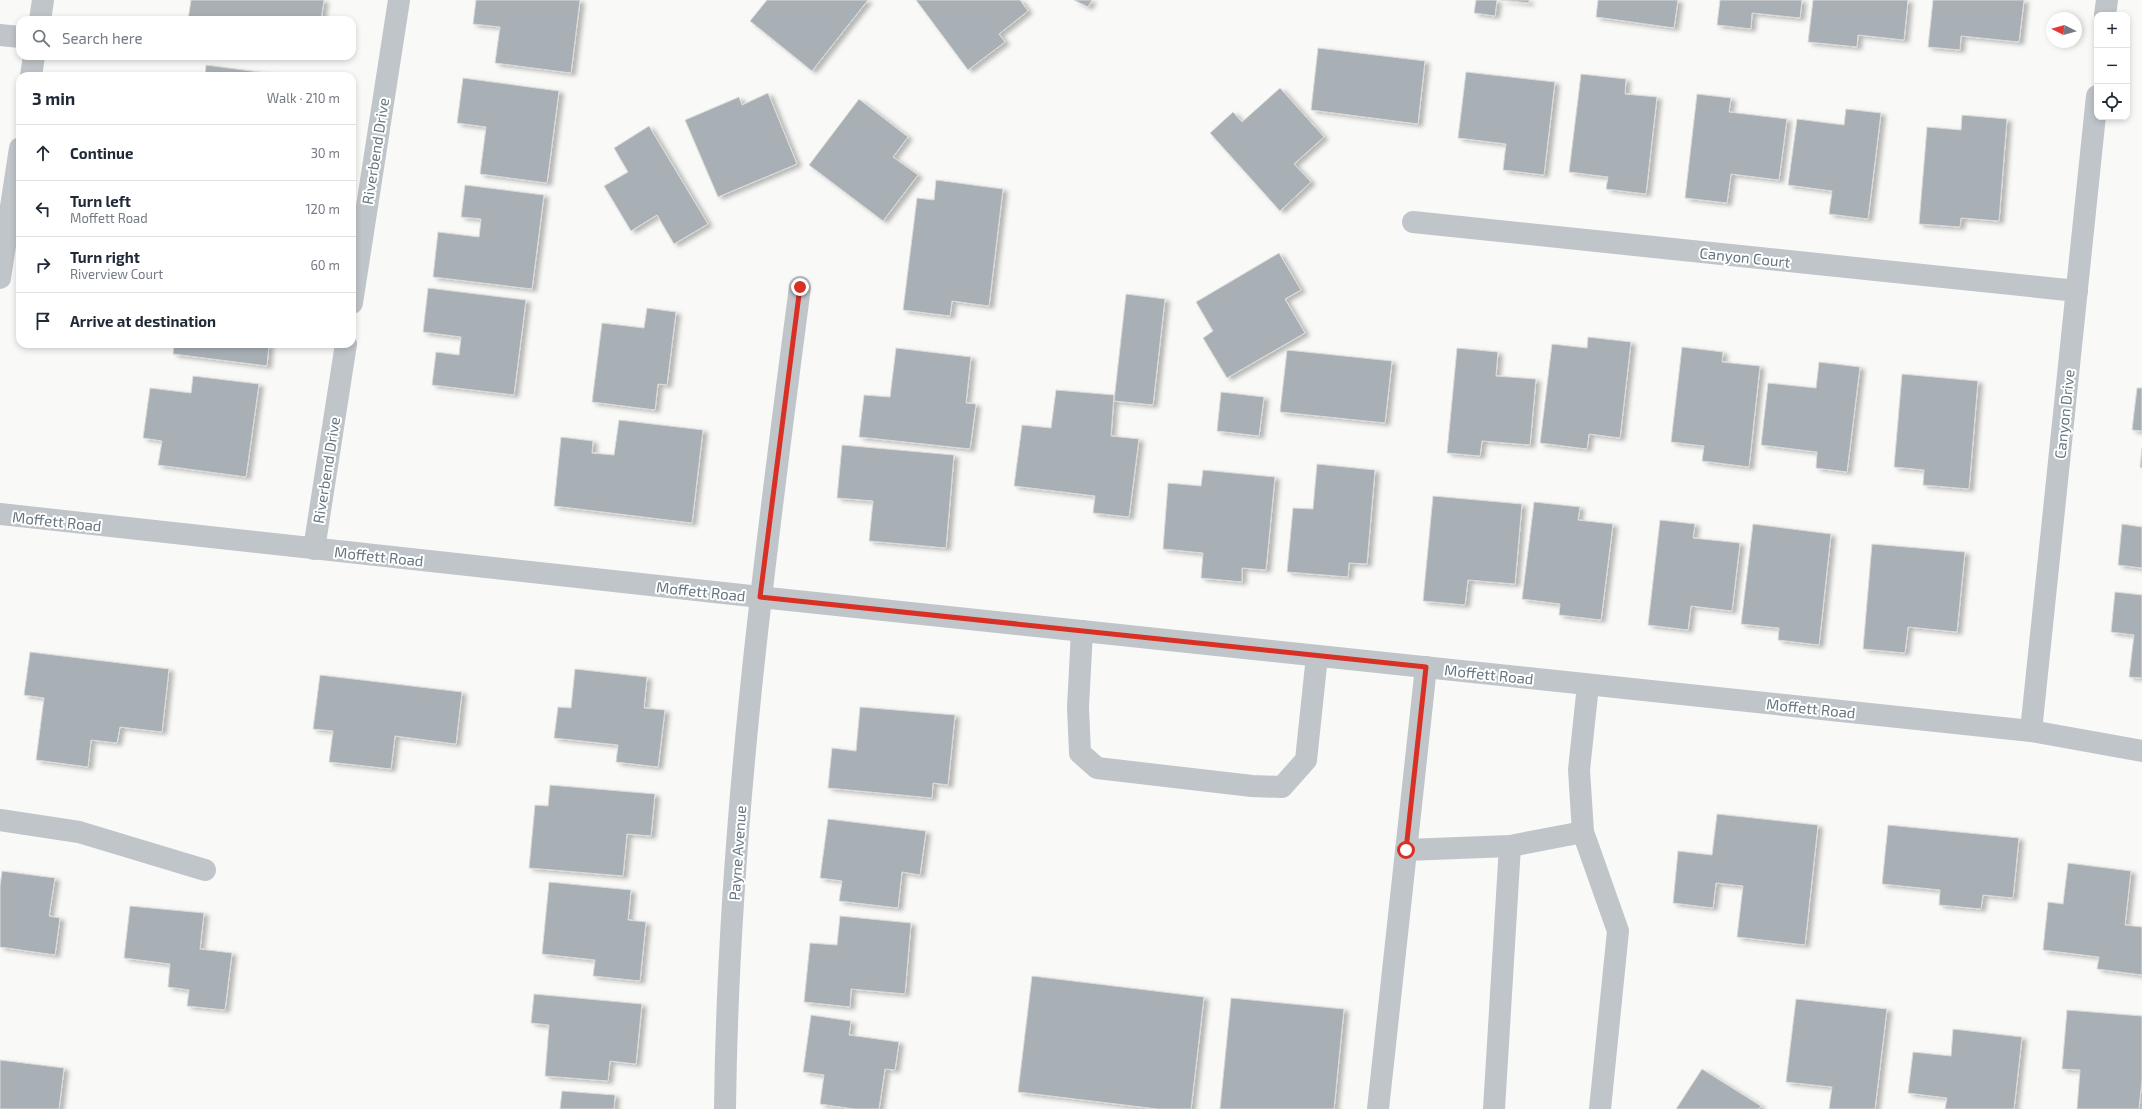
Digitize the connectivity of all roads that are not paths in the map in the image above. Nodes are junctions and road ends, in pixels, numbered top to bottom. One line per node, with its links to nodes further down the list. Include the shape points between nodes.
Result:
1 (43, 0): 5 (street)
2 (399, 0): 13 (street, Riverbend Drive)
3 (2107, 0): 4 (street)
4 (2105, 12)
5 (41, 16)
6 (0, 35): 7 (street)
7 (16, 37)
8 (33, 60): 9 (street)
9 (32, 72)
10 (2095, 120): 16 (street, Canyon Drive)
11 (16, 174): 14 (street)
12 (1413, 222): 16 (street, Canyon Court)
13 (356, 277)
14 (0, 278)
15 (800, 287): 20 (street, Payne Avenue)
16 (2077, 291): 25 (street, Canyon Drive)
17 (345, 348): 19 (street, Riverbend Drive)
18 (0, 514): 19 (street, Moffett Road)
19 (314, 549): 20 (street, Moffett Road)
20 (760, 597): 21 (street, Moffett Road); 32 (street, Payne Avenue, via 738,826)
21 (1082, 631): 22 (street, Moffett Road); 22 (street, via 1078,707 1080,753 1097,768 1252,786 1282,787 1306,760)
22 (1317, 656): 23 (street, Moffett Road)
23 (1426, 667): 24 (street, Moffett Road); 30 (street)
24 (1588, 685): 25 (street, Moffett Road); 28 (street, via 1579,770)
25 (2031, 731): 26 (street, Moffett Road)
26 (2142, 751)
27 (0, 820): 31 (street, via 79,832)
28 (1583, 832): 29 (street); 35 (street, via 1618,931)
29 (1510, 846): 30 (street); 34 (street)
30 (1406, 850): 33 (street)
31 (205, 870)
32 (725, 1109)
33 (1378, 1109)
34 (1494, 1109)
35 (1600, 1109)

